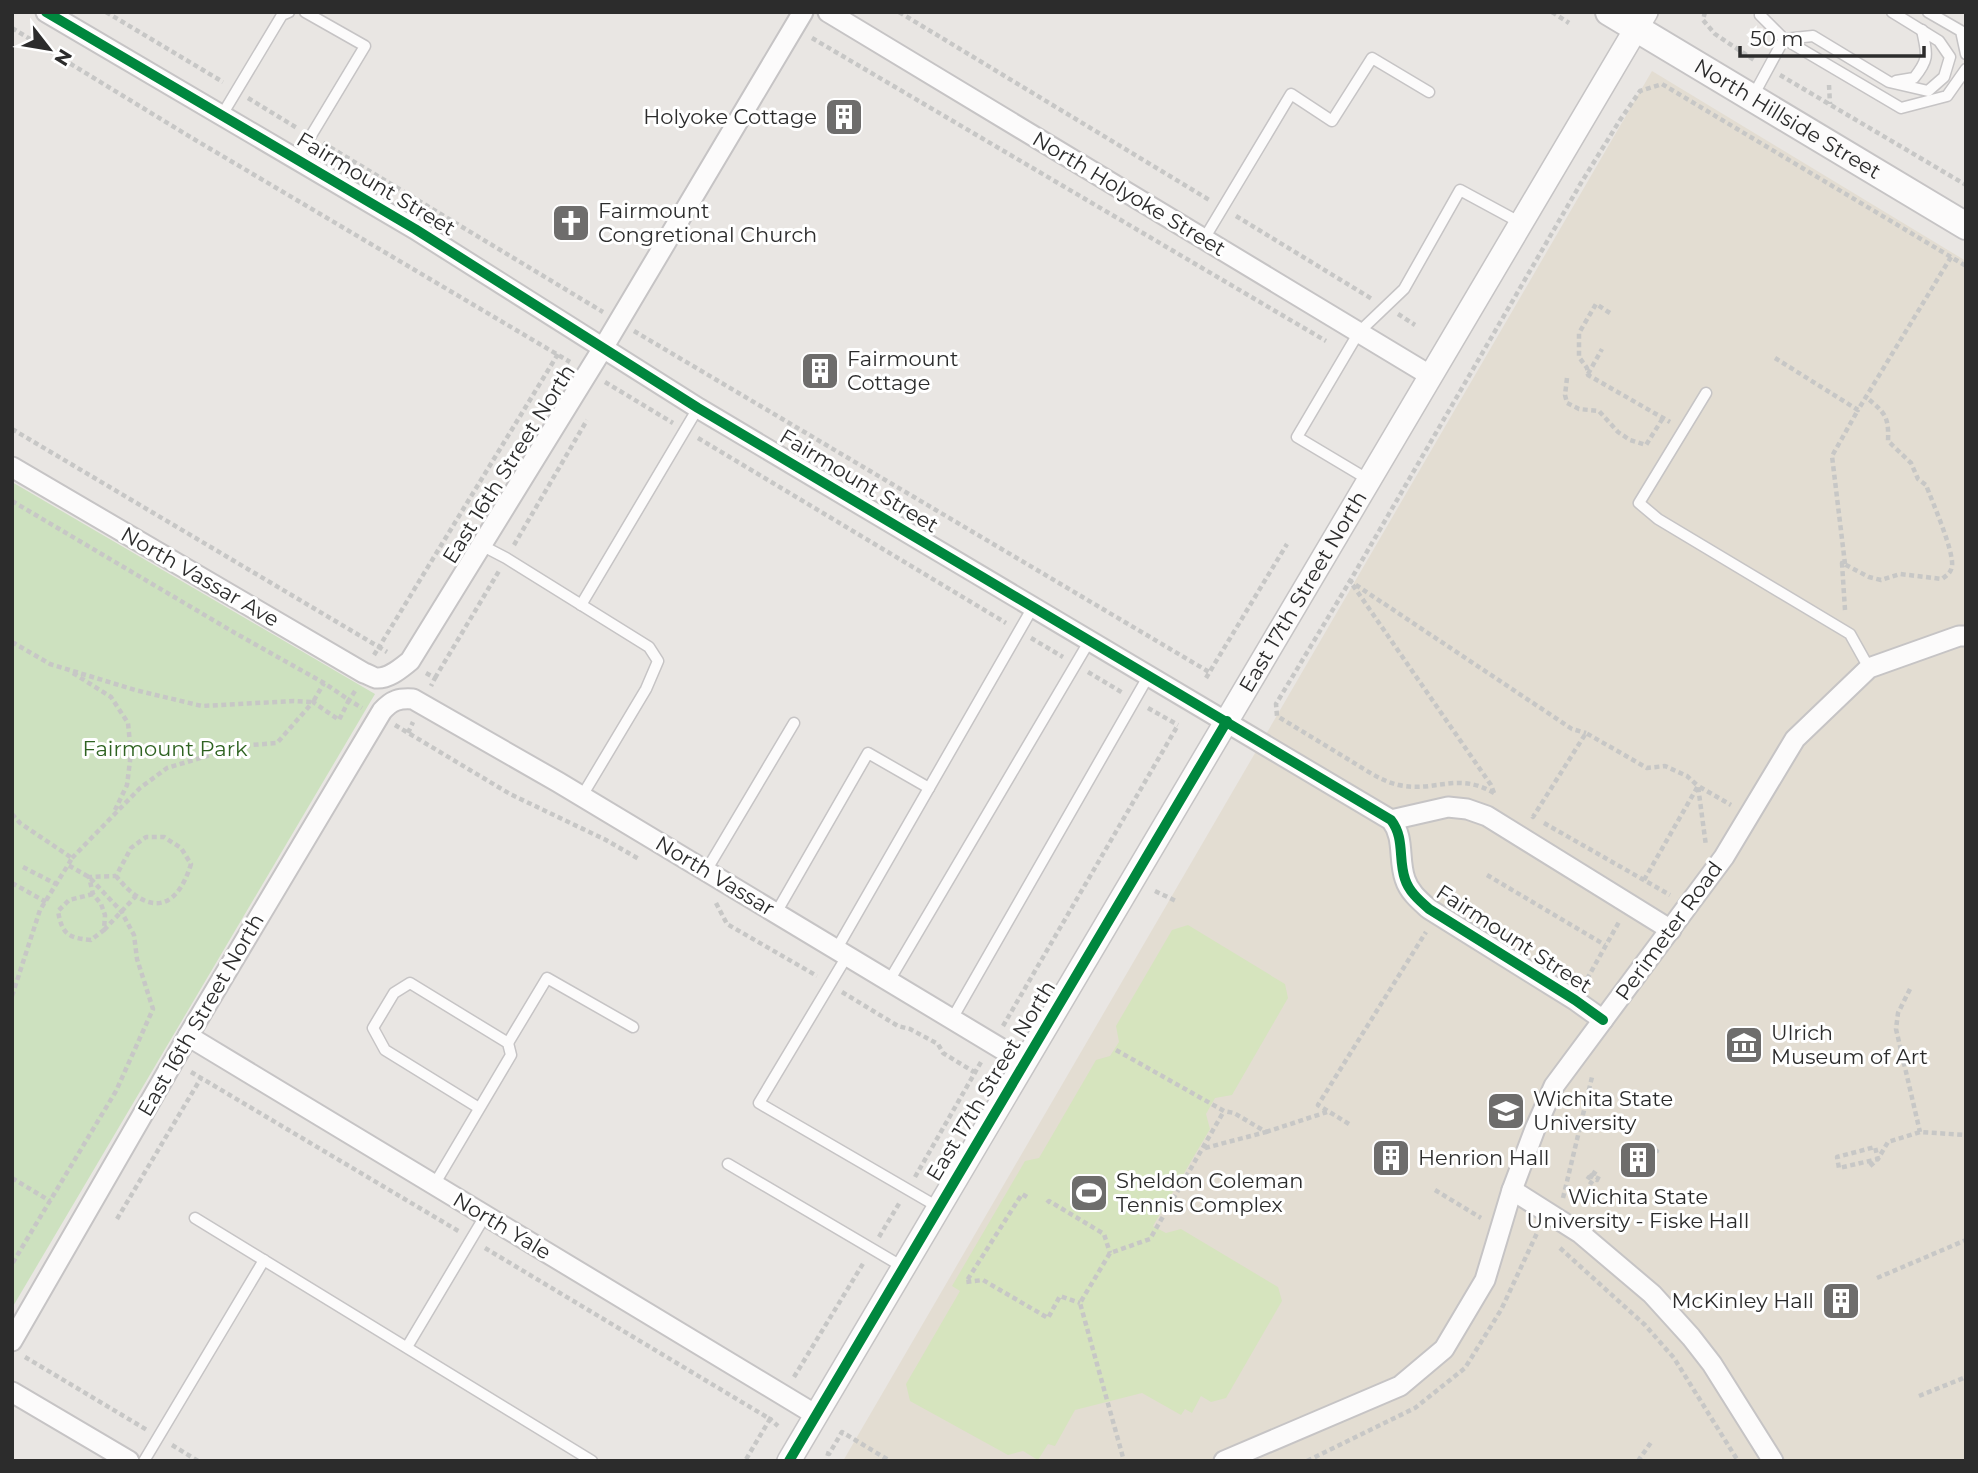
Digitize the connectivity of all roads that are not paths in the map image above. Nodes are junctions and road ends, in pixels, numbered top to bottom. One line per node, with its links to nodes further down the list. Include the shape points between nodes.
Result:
1 (46, 12): 18 (street, Fairmount Street)
2 (289, 12): 18 (lane, via 282,15)
3 (305, 12): 19 (lane, via 365,46)
4 (828, 12): 22 (street, North Holyoke Street)
5 (1609, 12): 10 (main road, North Hillside Street)
6 (1761, 12): 12 (lane)
7 (1892, 12): 11 (lane)
8 (1928, 12): 13 (lane, via 1961,31)
9 (799, 20): 24 (street, East 16th Street North)
10 (1641, 21): 17 (main road, North Hillside Street); 20 (street, East 17th Street North)
11 (1922, 30): 15 (lane, via 1925,64 1914,78); 15 (lane, via 1939,41 1950,58 1944,77 1928,91)
12 (1784, 39): 14 (lane, via 1901,108 1947,96); 15 (lane, via 1813,36); 17 (lane)
13 (1966, 54)
14 (1966, 69)
15 (1889, 82)
16 (1429, 92): 22 (lane, via 1372,58 1332,121 1291,94)
17 (1752, 98): 21 (main road, North Hillside Street)
18 (222, 115): 19 (street, Fairmount Street)
19 (297, 159): 24 (street, Fairmount Street)
20 (1521, 223): 23 (lane, via 1460,190 1405,289); 25 (street, East 17th Street North)
21 (1966, 226)
22 (1204, 239): 23 (street, North Holyoke Street)
23 (1359, 332): 25 (street, North Holyoke Street); 29 (lane, via 1297,437)
24 (603, 348): 27 (street, Fairmount Street); 30 (street, East 16th Street North)
25 (1431, 376): 29 (street, East 17th Street North)
26 (1706, 393): 35 (lane, via 1639,503 1658,519 1850,634)
27 (698, 408): 31 (lane); 32 (street, Fairmount Street)
28 (12, 467): 36 (street, North Vassar Ave, via 365,673 376,678)
29 (1369, 480): 39 (street, East 17th Street North)
30 (481, 545): 31 (lane); 36 (street, East 16th Street North, via 410,661)
31 (581, 605): 42 (lane, via 649,647 658,662)
32 (1033, 607): 34 (street, Fairmount Street); 41 (lane)
33 (1966, 636): 35 (street, Perimeter Road)
34 (1090, 640): 37 (street, Fairmount Street); 48 (lane)
35 (1869, 668): 46 (street, Perimeter Road, via 1795,739 1724,857)
36 (390, 675)
37 (1149, 675): 39 (street, Fairmount Street); 49 (lane)
38 (401, 698): 42 (street, North Vassar, via 413,699); 52 (street, East 16th Street North, via 390,702 378,717)
39 (1227, 721): 43 (street, Fairmount Street); 54 (street, East 17th Street North)
40 (794, 723): 44 (lane)
41 (929, 788): 45 (lane, via 868,753); 47 (lane)
42 (582, 796): 44 (street, North Vassar)
43 (1391, 820): 46 (street, via 1448,807 1487,816); 50 (street, Fairmount Street, via 1401,843 1405,879 1415,897)
44 (706, 871): 45 (street, North Vassar)
45 (776, 913): 47 (street, North Vassar)
46 (1671, 930): 50 (street, Perimeter Road)
47 (842, 953): 48 (street, North Vassar); 59 (lane, via 830,985 760,1103)
48 (889, 981): 49 (street, North Vassar)
49 (952, 1019): 54 (street, North Vassar)
50 (1603, 1020): 58 (street, Perimeter Road, via 1554,1086)
51 (633, 1027): 53 (lane, via 547,978)
52 (188, 1036): 57 (street, North Yale); 65 (street, East 16th Street North)
53 (508, 1043): 55 (lane, via 510,1055); 55 (lane, via 410,984 394,993 373,1028 385,1050)
54 (1025, 1063): 59 (street, East 17th Street North)
55 (479, 1108): 57 (lane)
56 (728, 1164): 63 (lane)
57 (434, 1185): 60 (street, North Yale)
58 (1512, 1190): 72 (street, Perimeter Road, via 1485,1280 1444,1349 1400,1386); 73 (street, via 1545,1222 1580,1233 1651,1294 1712,1364)
59 (939, 1208): 63 (street, East 17th Street North)
60 (485, 1216): 64 (lane); 67 (street, North Yale)
61 (195, 1218): 62 (lane)
62 (264, 1260): 64 (lane); 69 (lane)
63 (904, 1267): 67 (street, East 17th Street North)
64 (407, 1347): 70 (lane)
65 (17, 1349)
66 (12, 1392): 68 (street)
67 (816, 1415): 71 (street, East 17th Street North)
68 (129, 1461)
69 (144, 1461)
70 (592, 1461)
71 (789, 1461)
72 (1224, 1461)
73 (1773, 1461)

